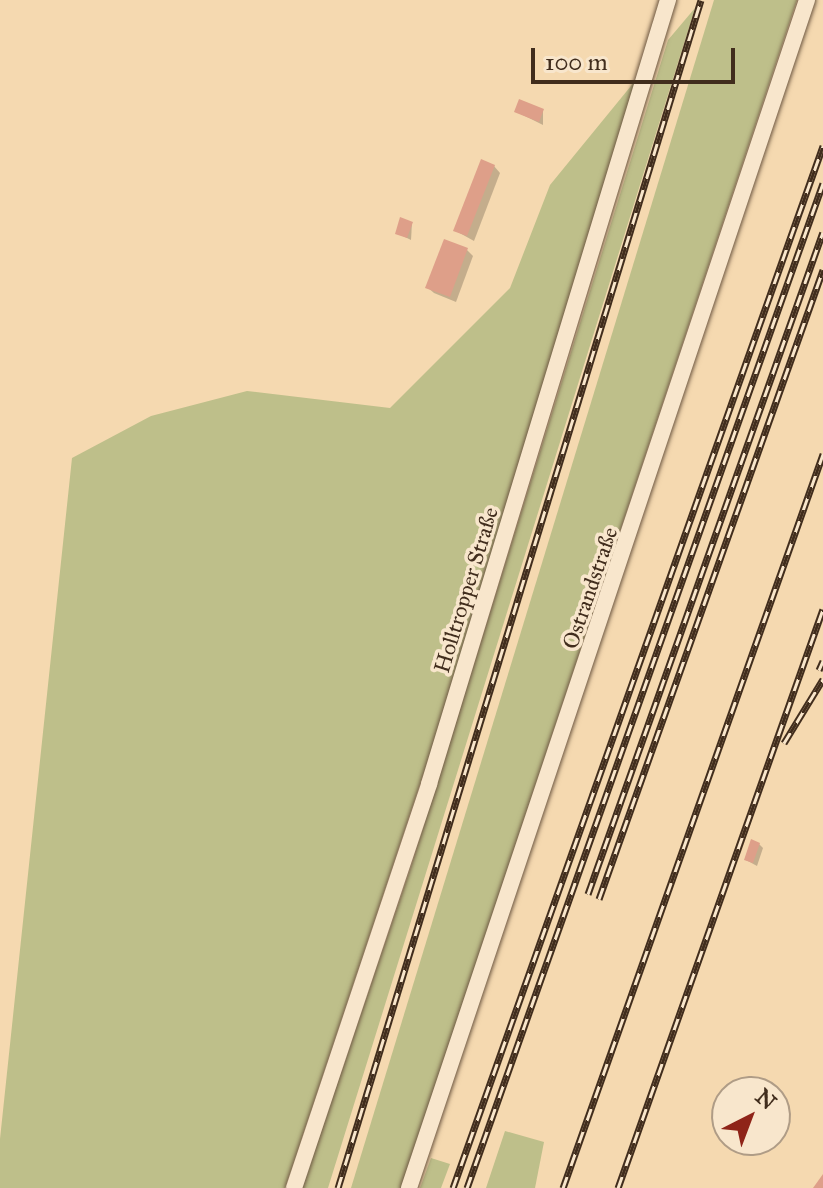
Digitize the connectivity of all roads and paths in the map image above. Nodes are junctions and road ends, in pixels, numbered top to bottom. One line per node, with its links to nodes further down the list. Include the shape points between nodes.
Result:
1 (668, 0): 3 (lane, Holltropper Straße, via 429,784)
2 (807, 0): 4 (lane, Ostrandstraße)
3 (294, 1188)
4 (409, 1188)

